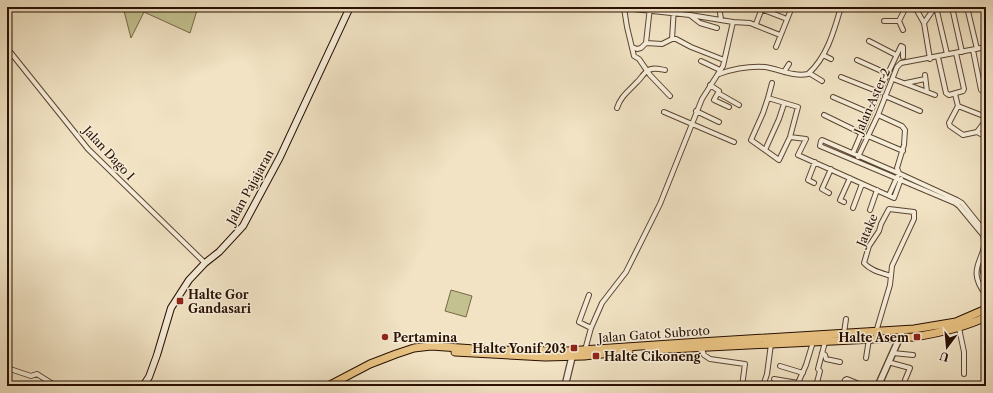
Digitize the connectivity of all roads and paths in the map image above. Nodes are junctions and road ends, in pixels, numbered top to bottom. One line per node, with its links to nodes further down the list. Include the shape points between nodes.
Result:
1 (350, 7): 113 (main road, Jalan Pajajaran, via 280,157 243,226)
2 (674, 7): 15 (street)
3 (719, 7): 18 (street)
4 (792, 7): 19 (street)
5 (841, 7): 39 (street)
6 (906, 7): 21 (street)
7 (915, 7): 23 (street)
8 (935, 7): 23 (street); 38 (street)
9 (952, 7): 36 (street)
10 (967, 7): 35 (street)
11 (984, 7): 17 (street)
12 (624, 8): 14 (street); 31 (street)
13 (762, 8): 19 (street); 24 (street)
14 (650, 9): 15 (street); 30 (street)
15 (674, 14): 16 (street); 28 (street)
16 (690, 15): 18 (street); 25 (street, via 700,23)
17 (986, 15)
18 (721, 19): 22 (street)
19 (787, 19): 27 (street)
20 (884, 21): 21 (street)
21 (899, 21): 26 (street)
22 (733, 22): 24 (street); 45 (street)
23 (924, 23): 44 (street)
24 (756, 24): 27 (street)
25 (717, 28)
26 (903, 30)
27 (780, 35): 32 (street)
28 (672, 39): 30 (street, via 662,44); 45 (street)
29 (869, 42): 40 (street)
30 (646, 43): 31 (street, via 641,48)
31 (632, 47): 50 (street, via 634,56 640,59)
32 (776, 47)
33 (986, 47): 35 (street, Jalan Aster 2)
34 (7, 48): 113 (street, Jalan Dago I, via 88,149)
35 (975, 49): 36 (street, Jalan Aster 2); 61 (street, via 982,90)
36 (962, 52): 37 (street, Jalan Aster 2)
37 (956, 53): 38 (street, Jalan Aster 2); 65 (street, via 964,90)
38 (947, 54): 42 (street, Jalan Aster 2)
39 (823, 55): 43 (street); 53 (street)
40 (896, 55): 41 (street, via 902,46); 54 (street)
41 (903, 57)
42 (938, 57): 44 (street, Jalan Aster 2); 65 (street, via 946,93)
43 (830, 58)
44 (930, 59): 56 (street, Jalan Aster 2, via 901,63)
45 (724, 60): 51 (street)
46 (857, 60): 54 (street)
47 (701, 61): 51 (street)
48 (789, 64): 52 (street)
49 (665, 70): 50 (street, via 653,68)
50 (647, 71): 67 (street); 75 (street, via 625,94)
51 (719, 72): 52 (street, via 765,67); 60 (street)
52 (784, 72): 53 (street, via 800,75)
53 (809, 73): 57 (street)
54 (888, 74): 62 (street)
55 (841, 77): 62 (street)
56 (892, 79): 59 (street); 68 (street, Jalan Aster 2)
57 (822, 81)
58 (772, 83): 70 (street)
59 (906, 84): 63 (street); 63 (street, via 925,77)
60 (710, 85): 64 (street, via 718,89); 76 (street)
61 (986, 91)
62 (879, 92): 79 (street)
63 (927, 92): 66 (street)
64 (718, 93): 72 (street); 74 (street, via 713,100)
65 (955, 94): 73 (street)
66 (935, 95)
67 (670, 96)
68 (885, 96): 77 (street); 81 (street, Jalan Aster 2)
69 (833, 97): 79 (street)
70 (768, 98): 71 (street); 91 (street, via 751,140)
71 (784, 104): 88 (street, via 798,107); 91 (street, via 780,119)
72 (739, 105)
73 (958, 106): 82 (street); 85 (street, via 949,123 950,126 963,135)
74 (729, 107)
75 (617, 108)
76 (696, 111): 83 (street); 84 (street)
77 (920, 111)
78 (664, 112): 84 (street)
79 (870, 113): 86 (street)
80 (824, 115): 86 (street)
81 (878, 115): 87 (street, Jalan Aster 2); 92 (street, via 904,127)
82 (986, 118): 85 (street)
83 (719, 122)
84 (691, 124): 90 (street); 121 (street, via 660,204 626,272 605,298)
85 (977, 132): 89 (street)
86 (862, 133): 93 (street)
87 (868, 136): 92 (street); 94 (street, Jalan Aster 2)
88 (790, 137): 91 (street, via 779,160); 96 (street, via 806,139 798,155)
89 (986, 137)
90 (734, 142)
91 (765, 150)
92 (903, 151): 98 (street)
93 (853, 153): 94 (street); 95 (street, via 822,140 819,145)
94 (859, 156): 95 (street, Jalan Aster 2); 98 (street)
95 (856, 161): 99 (street)
96 (815, 162): 97 (street); 102 (street, via 808,180)
97 (831, 169): 100 (street); 105 (street, via 822,189)
98 (896, 170): 99 (street); 108 (street)
99 (894, 176): 101 (street); 106 (street)
100 (850, 178): 103 (street); 107 (street, via 840,200)
101 (901, 179): 106 (street, via 894,198); 108 (street)
102 (814, 183)
103 (862, 184): 104 (street); 109 (street)
104 (877, 190): 106 (street); 110 (street)
105 (829, 193)
106 (889, 195)
107 (844, 202)
108 (961, 204): 111 (street); 116 (street, via 983,235 983,248 976,278)
109 (853, 208)
110 (870, 210)
111 (986, 233)
112 (986, 254): 115 (street, via 983,272)
113 (206, 264): 147 (main road, Jalan Pajajaran, via 189,280 171,308 157,355)
114 (892, 276): 114 (street, Jatake, via 892,266 914,219 914,212 888,209 879,231 869,246 864,263 867,267); 125 (street)
115 (986, 282)
116 (986, 294)
117 (589, 295): 121 (street, via 579,322)
118 (986, 309): 124 (highway, Jalan Gatot Subroto, via 956,322)
119 (986, 317): 122 (highway, Jalan Gatot Subroto)
120 (846, 319): 123 (street)
121 (591, 328): 131 (street)
122 (959, 328): 124 (highway, Jalan Gatot Subroto, via 936,334); 141 (street, via 964,352)
123 (844, 333): 125 (highway, Jalan Gatot Subroto); 128 (highway, Jalan Gatot Subroto)
124 (902, 334): 125 (highway, Jalan Gatot Subroto); 133 (street)
125 (874, 337): 127 (highway, Jalan Gatot Subroto); 135 (street)
126 (813, 342): 127 (highway, Jalan Gatot Subroto); 129 (highway, Jalan Gatot Subroto); 140 (street)
127 (825, 342): 132 (street)
128 (701, 344): 129 (highway, Jalan Gatot Subroto); 131 (highway, Jalan Gatot Subroto); 150 (street, via 704,355 710,359 745,364)
129 (771, 344): 151 (street)
130 (573, 353): 131 (highway, Jalan Gatot Subroto); 144 (highway, Jalan Gatot Subroto, via 545,357 430,350 414,352 371,367); 149 (street)
131 (584, 353)
132 (822, 353): 136 (street, via 826,359); 152 (street)
133 (893, 353): 134 (street); 137 (street)
134 (913, 355)
135 (866, 358)
136 (840, 362)
137 (888, 362): 143 (street, via 909,367); 145 (street)
138 (780, 366): 140 (street)
139 (7, 368): 146 (street, via 31,376 37,374)
140 (803, 373): 142 (street, via 797,383)
141 (964, 374)
142 (774, 379)
143 (905, 380)
144 (341, 383): 148 (highway, Jalan Gatot Subroto)
145 (879, 384): 155 (street)
146 (56, 386)
147 (143, 386)
148 (328, 386)
149 (565, 386)
150 (742, 386)
151 (764, 386)
152 (816, 386)
153 (843, 386): 154 (street, via 847,379)
154 (864, 386)
155 (888, 386)

